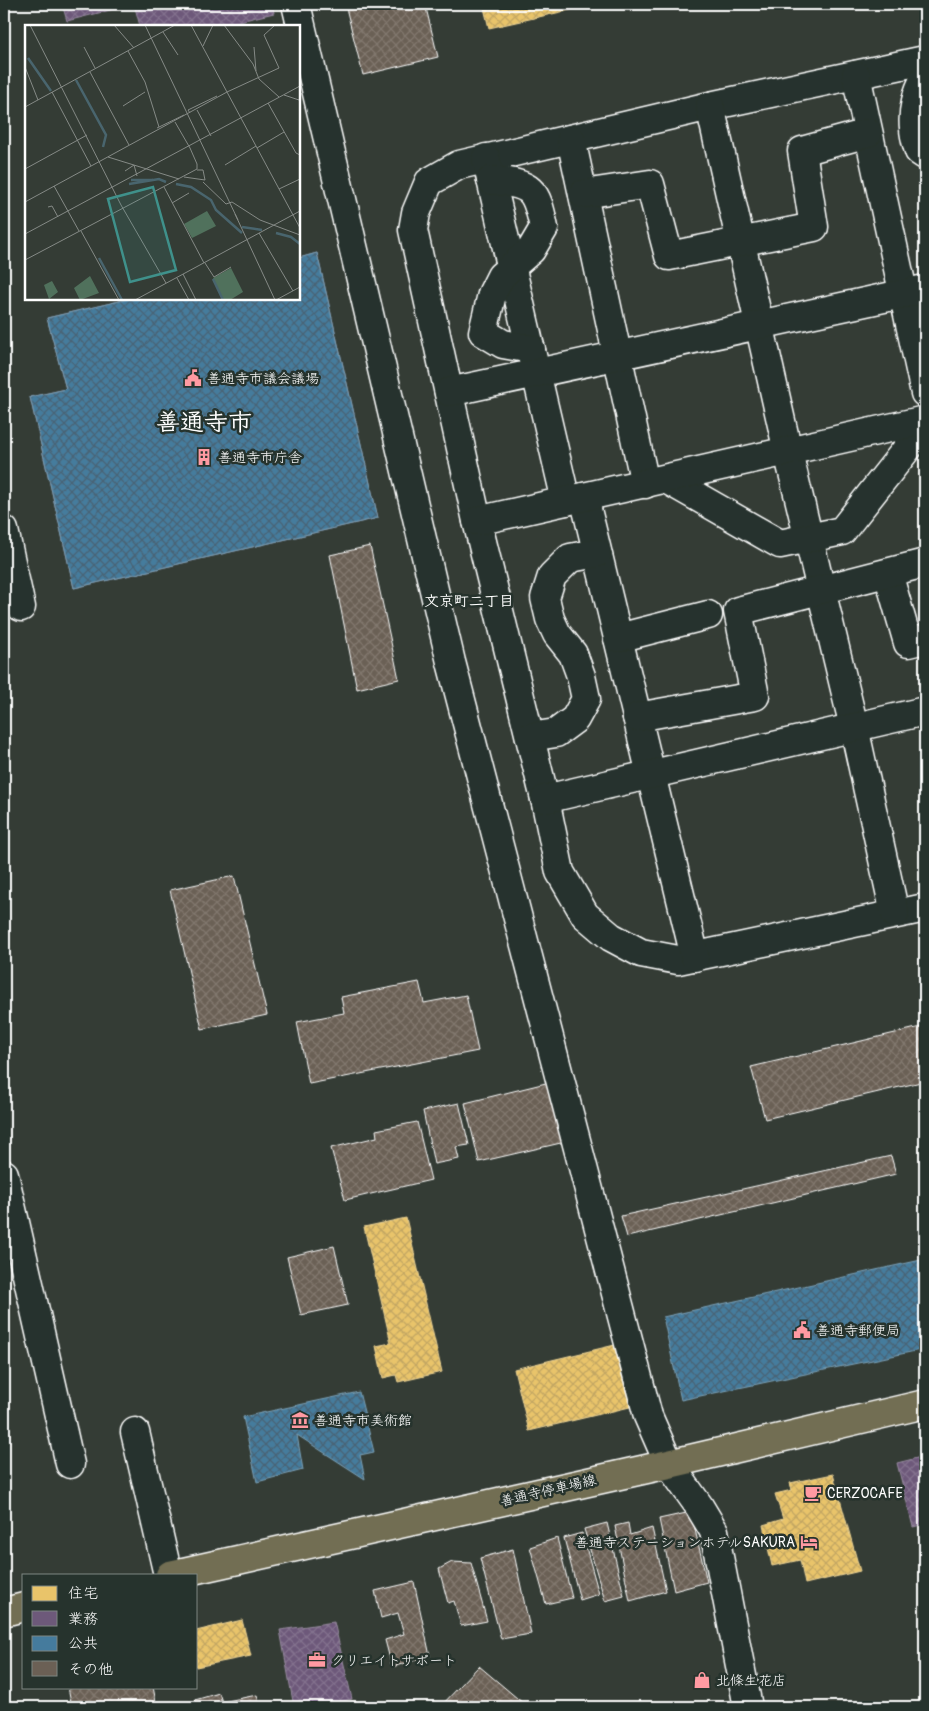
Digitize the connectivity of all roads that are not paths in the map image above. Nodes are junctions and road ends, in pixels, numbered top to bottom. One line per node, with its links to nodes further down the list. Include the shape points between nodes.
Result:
1 (296, 4): 48 (street, via 451,662 645,1406)
2 (925, 60): 3 (street)
3 (856, 75): 5 (street); 6 (street)
4 (925, 78): 8 (street, via 915,108 914,128 919,151)
5 (710, 106): 7 (street); 11 (street)
6 (868, 133): 11 (street, via 802,151 814,226); 13 (street)
7 (571, 139): 9 (street); 10 (street)
8 (925, 155)
9 (489, 169): 12 (street); 12 (street, via 510,182 527,187 538,202 544,228 531,250); 17 (street, via 459,165 429,182 416,213 414,230)
10 (583, 194): 11 (street, via 650,184 669,256); 15 (street)
11 (740, 241): 14 (street)
12 (511, 267): 16 (street); 16 (street, via 501,276 492,294 483,332)
13 (914, 291): 14 (street); 18 (street)
14 (760, 325): 15 (street); 21 (street)
15 (617, 356): 16 (street); 22 (street)
16 (533, 362): 17 (street); 23 (street)
17 (449, 392): 24 (street)
18 (925, 394)
19 (925, 420): 21 (street)
20 (925, 426): 26 (street, via 842,531)
21 (788, 452): 22 (street); 26 (street)
22 (656, 481): 23 (street); 26 (street, via 780,544)
23 (575, 499): 24 (street); 27 (street)
24 (477, 521): 38 (street)
25 (4, 530): 31 (street)
26 (809, 538): 30 (street)
27 (597, 553): 33 (street); 38 (street, via 570,558 552,576 545,598 550,619 573,654 586,699 575,719 556,733)
28 (925, 564): 29 (street)
29 (888, 573): 30 (street); 34 (street, via 908,642)
30 (821, 590): 36 (street, via 738,611 755,696); 37 (street)
31 (21, 607)
32 (708, 615): 33 (street)
33 (618, 638): 36 (street)
34 (925, 638)
35 (925, 711): 37 (street)
36 (637, 717): 39 (street)
37 (854, 727): 39 (street); 42 (street)
38 (530, 737): 40 (street)
39 (651, 774): 40 (street); 43 (street)
40 (545, 799): 43 (street, via 560,872 585,915 611,937 641,953 678,960)
41 (925, 908): 42 (street)
42 (895, 914): 43 (street)
43 (694, 957)
44 (4, 1174): 47 (street)
45 (925, 1404): 48 (main road, 善通寺停車場線)
46 (135, 1432): 49 (street)
47 (70, 1464)
48 (669, 1464): 50 (main road, 善通寺停車場線); 53 (street, via 714,1531)
49 (169, 1574)
50 (174, 1574)
51 (22, 1608): 52 (main road)
52 (4, 1612)
53 (748, 1707)

